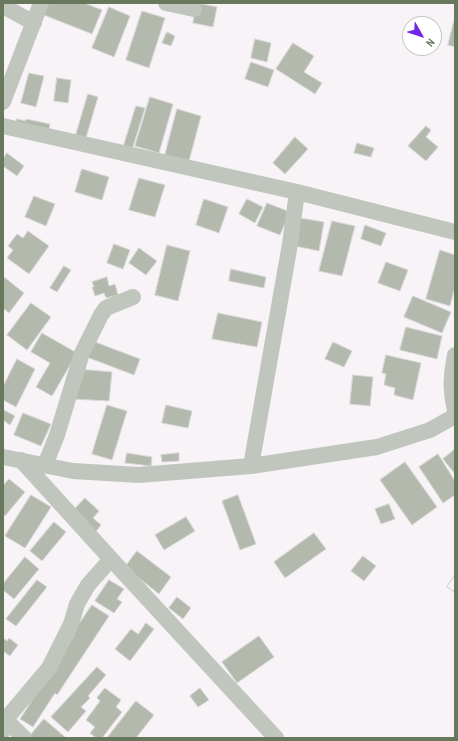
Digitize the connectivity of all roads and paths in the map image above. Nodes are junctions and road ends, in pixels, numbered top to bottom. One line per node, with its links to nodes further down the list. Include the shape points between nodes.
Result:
1 (41, 3): 5 (street)
2 (166, 3): 4 (street)
3 (3, 6): 5 (street)
4 (194, 9)
5 (34, 23): 6 (street)
6 (3, 102)
7 (3, 126): 8 (street)
8 (297, 192): 9 (street); 17 (street)
9 (455, 232)
10 (134, 297): 16 (street, via 106,308 101,315 82,354)
11 (455, 355): 12 (street, via 451,392)
12 (455, 410)
13 (455, 416): 17 (street, via 430,430 377,447)
14 (3, 457): 15 (street)
15 (21, 460): 16 (street); 18 (street)
16 (45, 465): 17 (street, via 73,471 139,475)
17 (250, 466)
18 (111, 559): 19 (street, via 88,585 77,604 71,624 50,668); 21 (street)
19 (4, 722): 20 (street)
20 (24, 738)
21 (276, 738)

